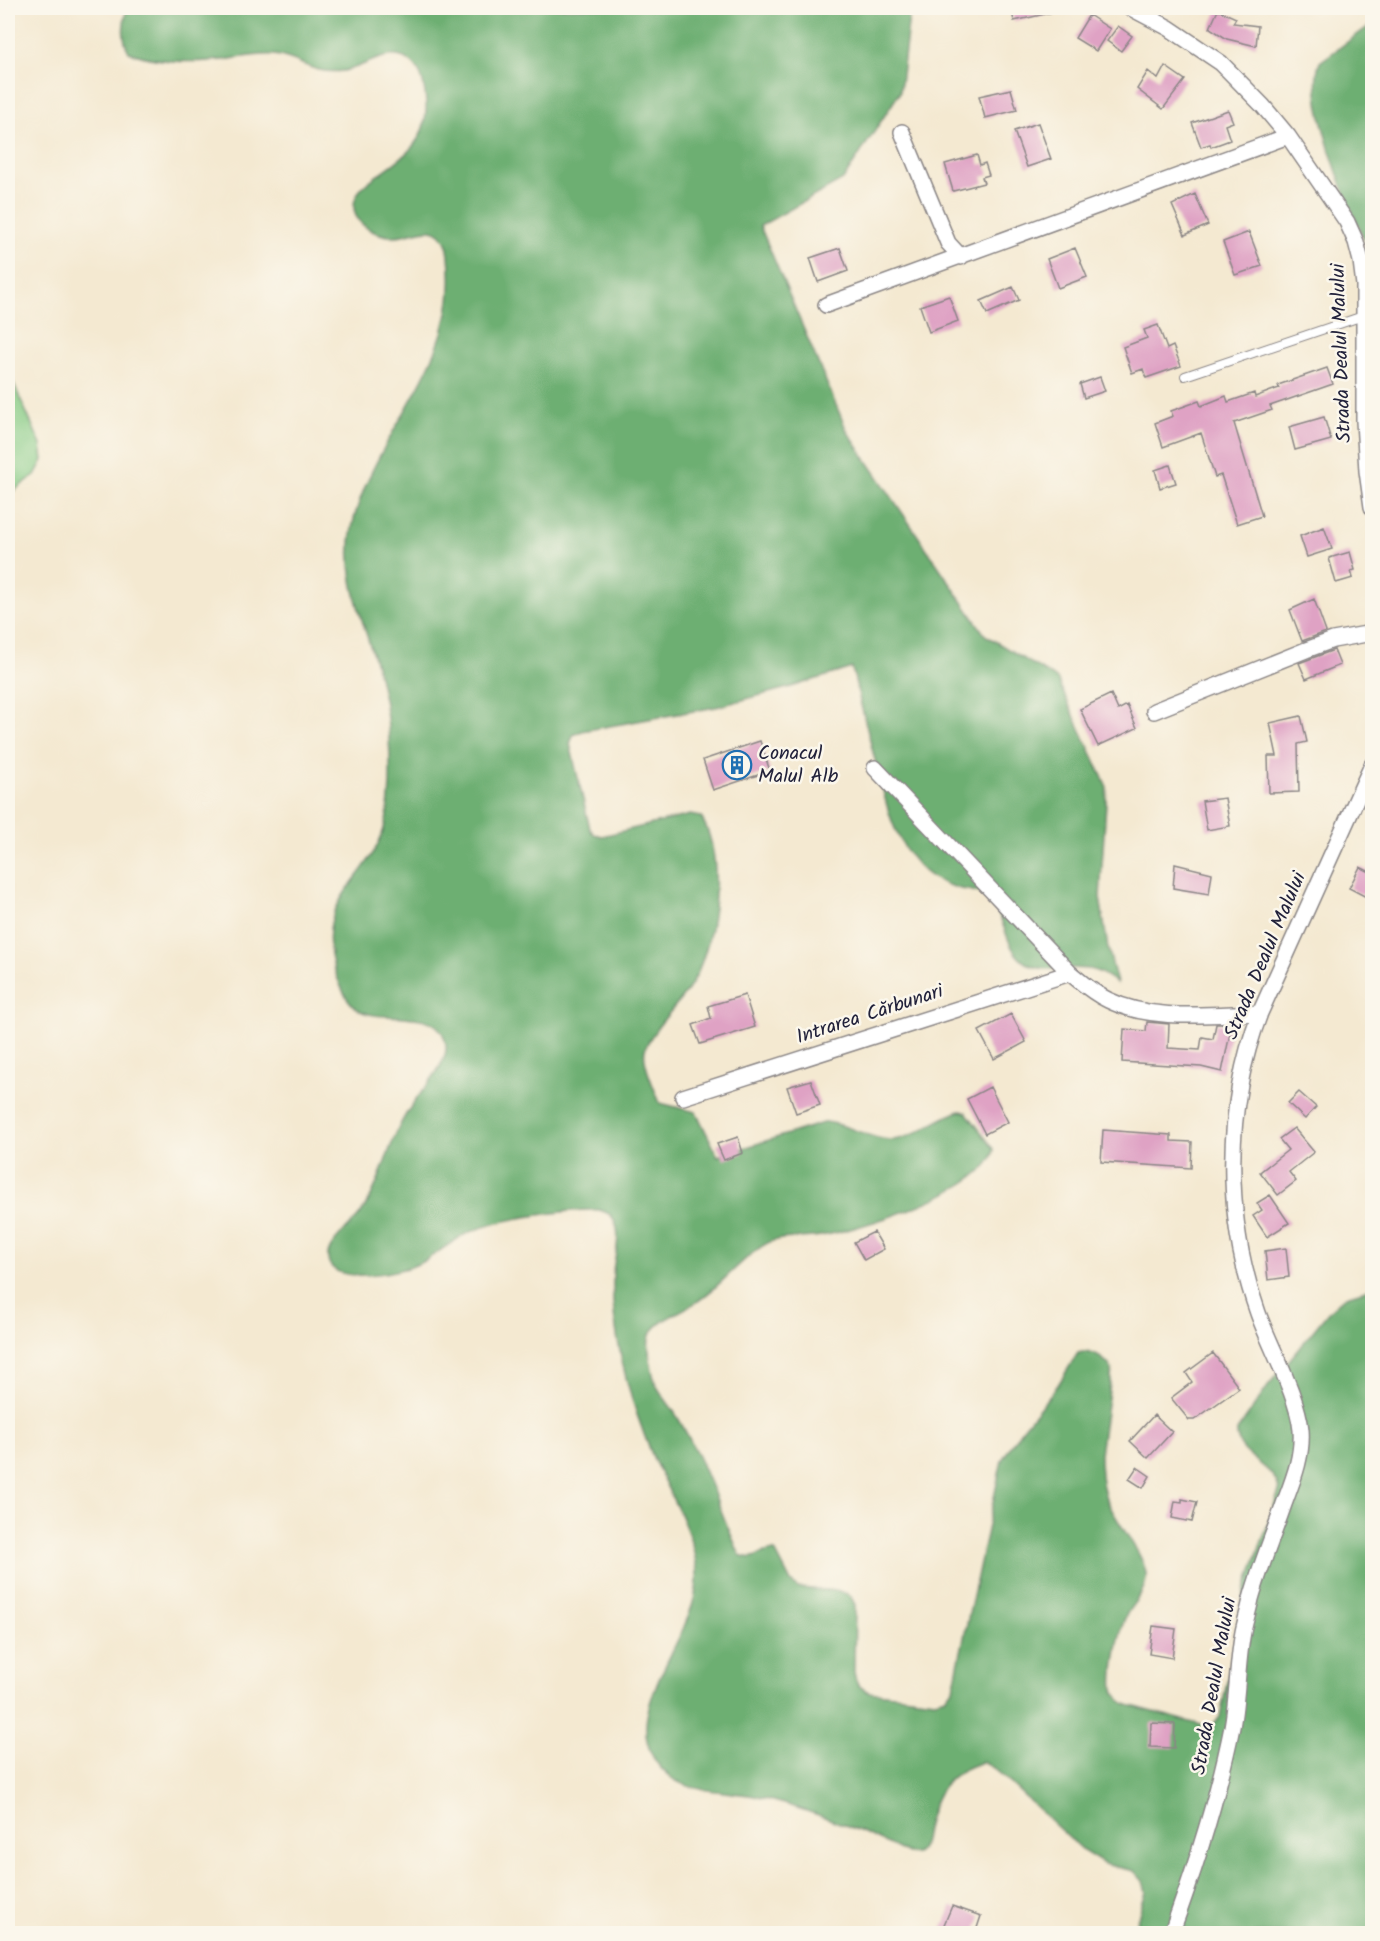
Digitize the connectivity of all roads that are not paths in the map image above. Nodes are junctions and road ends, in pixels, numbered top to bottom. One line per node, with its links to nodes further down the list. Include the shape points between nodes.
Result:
1 (1131, 8): 3 (street, Strada Dealul Malului, via 1221,63)
2 (902, 132): 4 (street, via 948,243)
3 (1288, 136): 4 (street); 6 (street, Strada Dealul Malului, via 1347,222 1356,242 1364,285)
4 (961, 257): 5 (street)
5 (826, 305)
6 (1363, 316): 7 (lane); 8 (street, Strada Dealul Malului, via 1364,422)
7 (1185, 376)
8 (1372, 507)
9 (1372, 633): 10 (street, via 1333,640)
10 (1154, 711)
11 (1372, 765): 14 (street, Strada Dealul Malului)
12 (875, 768): 13 (street)
13 (1070, 973): 14 (street, via 1106,1000 1131,1009 1176,1014); 15 (street, Intrarea Cărbunari)
14 (1260, 1013): 16 (street, Strada Dealul Malului, via 1233,1122 1234,1204 1241,1255 1254,1301 1295,1405 1301,1429 1300,1455 1243,1632 1224,1766)
15 (684, 1097)
16 (1171, 1934)

